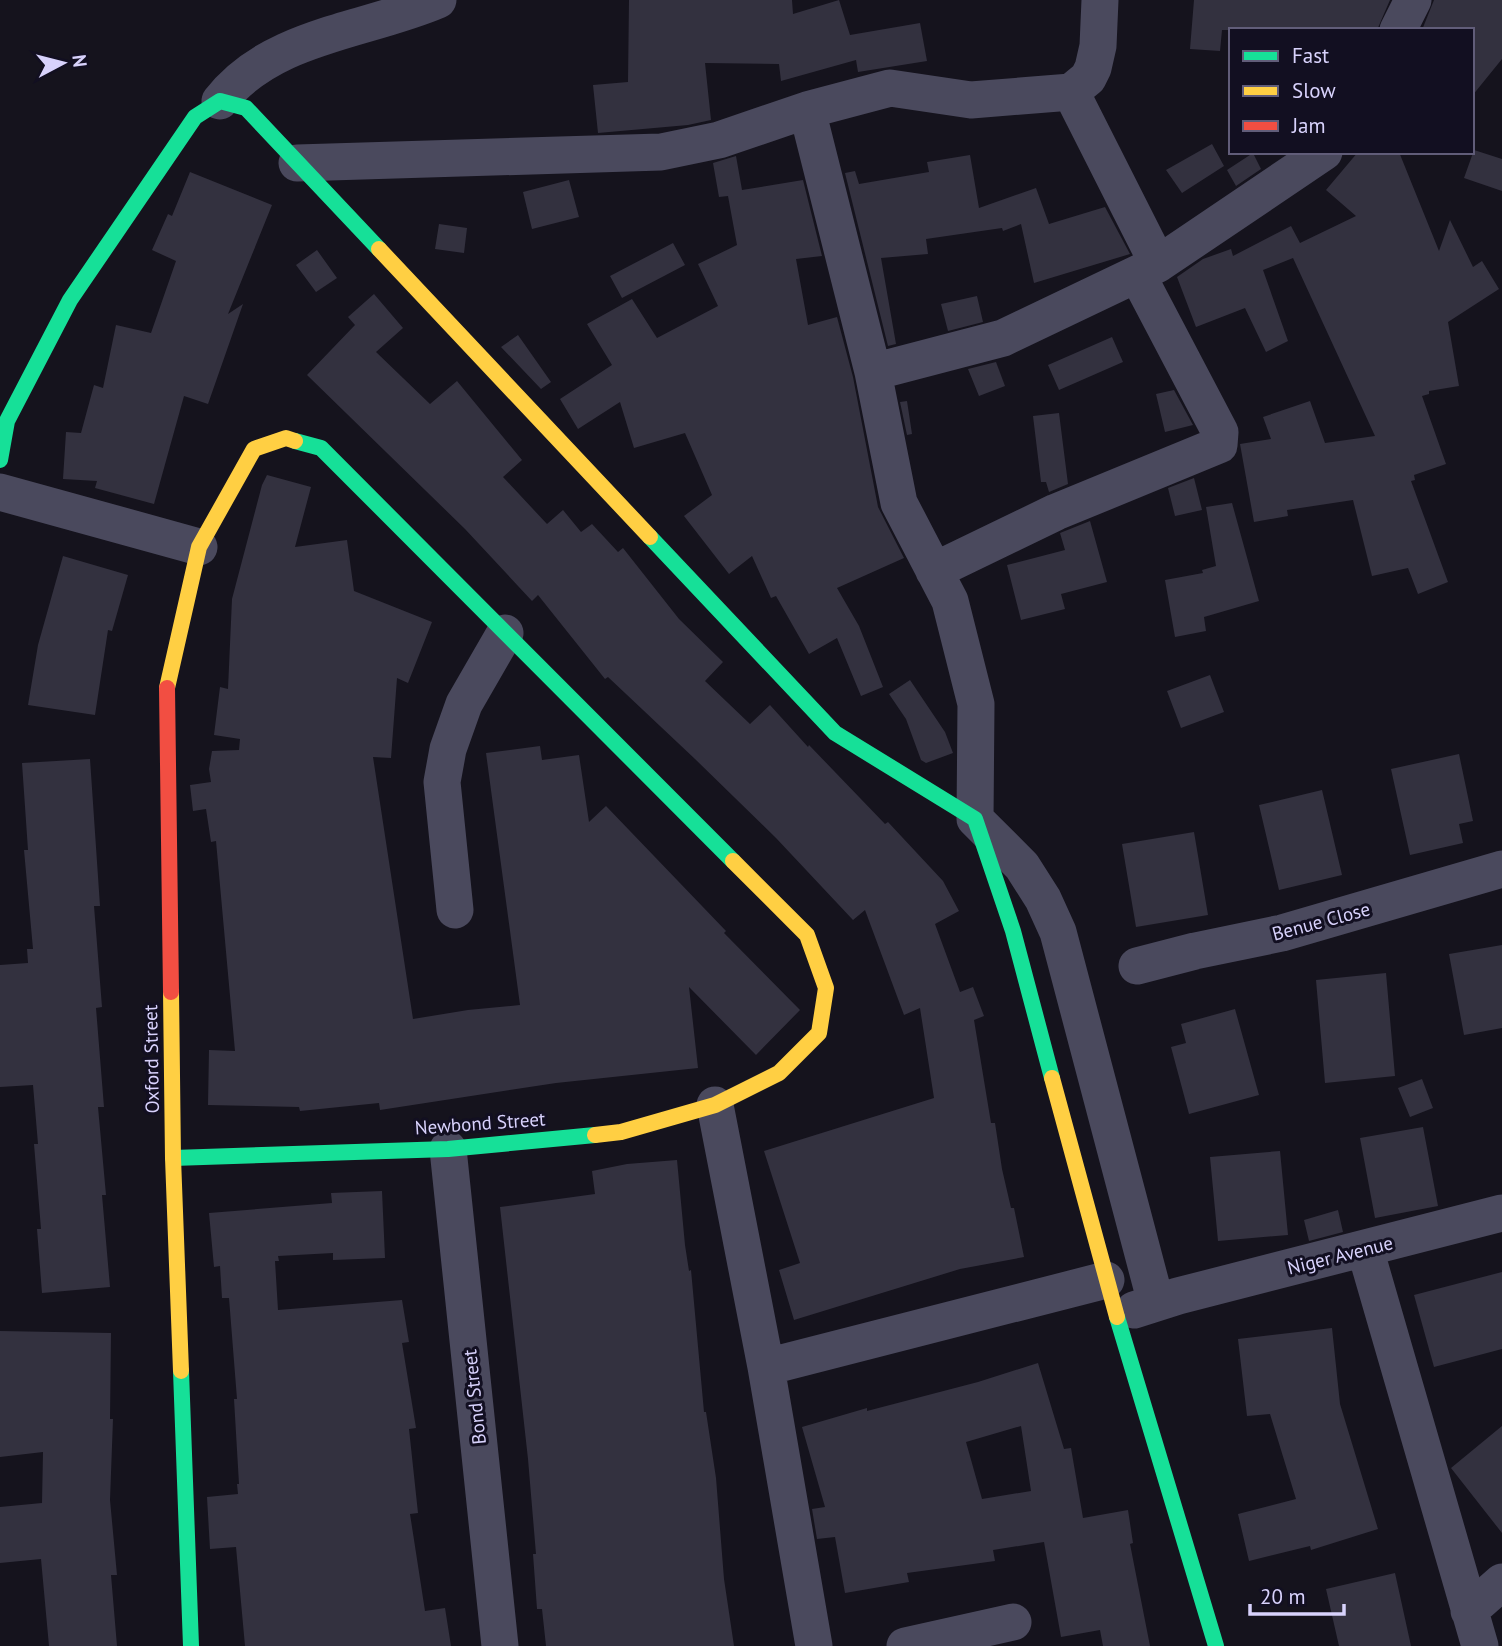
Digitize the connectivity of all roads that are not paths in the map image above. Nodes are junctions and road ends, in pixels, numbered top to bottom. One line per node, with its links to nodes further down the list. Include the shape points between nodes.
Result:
1 (438, 0): 6 (street, via 278,54 234,83)
2 (1100, 0): 5 (street, via 1093,68 1088,79)
3 (1413, 0): 4 (street)
4 (1399, 28)
5 (1071, 92): 7 (street, via 971,100 890,88); 10 (street)
6 (220, 101): 9 (street, via 246,108); 12 (street, via 195,117 70,300 8,421)
7 (807, 110): 9 (street, via 719,139 661,152); 11 (street)
8 (1321, 154): 10 (street)
9 (297, 163): 17 (street, via 835,733)
10 (1148, 269): 11 (street, via 1003,338); 15 (street, via 1220,432 1219,445 1056,512)
11 (873, 372): 15 (street, via 899,503)
12 (0, 460)
13 (0, 492): 14 (street)
14 (199, 547): 16 (street, Oxford Street, via 254,449 286,438 321,448); 23 (street, Oxford Street, via 167,687)
15 (934, 571): 17 (street, via 950,601 976,704)
16 (505, 633): 19 (street, via 464,704 442,782); 21 (street, Newbond Street, via 807,934 826,988 820,1033 779,1073)
17 (975, 819): 26 (street, via 1013,931); 27 (street, via 1022,866 1058,932)
18 (1502, 869): 20 (street, Benue Close, via 1282,933)
19 (455, 910)
20 (1138, 966)
21 (715, 1105): 22 (street, Newbond Street, via 621,1132); 29 (street)
22 (448, 1149): 23 (street, Newbond Street); 34 (street, Bond Street)
23 (173, 1158): 33 (street, Oxford Street)
24 (1502, 1213): 25 (street, Niger Avenue)
25 (1365, 1249): 27 (street, Niger Avenue); 31 (street)
26 (1106, 1280): 28 (street); 29 (street)
27 (1167, 1299): 28 (street, Niger Avenue)
28 (1117, 1315): 37 (street)
29 (766, 1367): 35 (street)
30 (1502, 1582): 31 (street)
31 (1469, 1611): 38 (street)
32 (1013, 1622): 36 (street)
33 (191, 1646)
34 (500, 1646)
35 (814, 1646)
36 (905, 1646)
37 (1216, 1646)
38 (1480, 1646)

